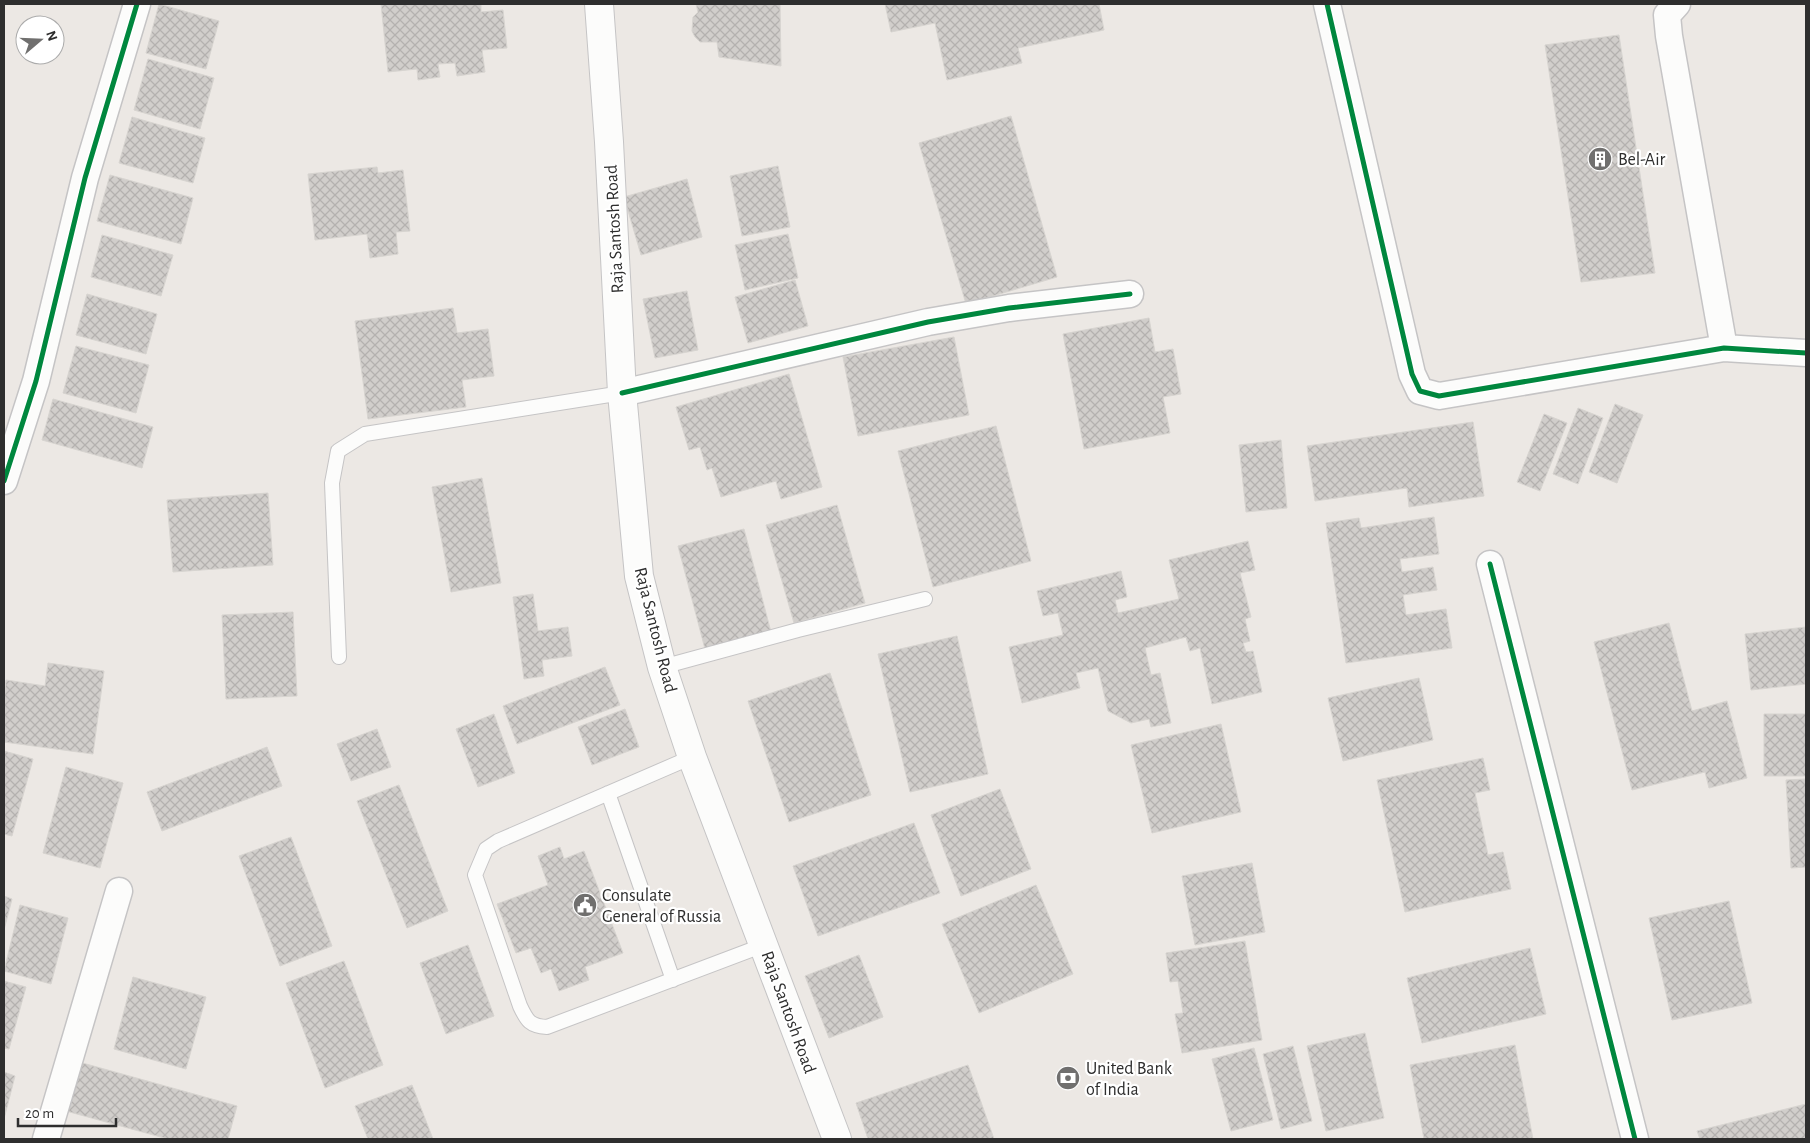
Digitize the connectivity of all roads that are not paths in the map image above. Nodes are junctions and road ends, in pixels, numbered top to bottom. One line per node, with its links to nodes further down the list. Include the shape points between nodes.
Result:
1 (137, 4): 9 (street, via 85,178 36,381)
2 (599, 4): 8 (main road, Raja Santosh Road)
3 (1327, 4): 6 (street, via 1412,374 1420,391 1439,396)
4 (1677, 4): 6 (street, via 1667,15 1669,36)
5 (1130, 294): 8 (street, via 1008,308 928,322)
6 (1724, 348): 7 (street)
7 (1806, 353)
8 (622, 393): 12 (lane, via 364,434 338,451 332,483); 13 (main road, Raja Santosh Road, via 639,576)
9 (4, 482)
10 (1490, 564): 21 (street)
11 (926, 598): 13 (lane)
12 (339, 657)
13 (662, 667): 14 (main road, Raja Santosh Road)
14 (692, 757): 15 (lane); 17 (main road, Raja Santosh Road)
15 (608, 793): 18 (lane); 18 (lane, via 486,848 474,874 520,1006 535,1026 547,1028)
16 (119, 891): 19 (street)
17 (764, 945): 18 (lane); 20 (main road, Raja Santosh Road)
18 (672, 980)
19 (46, 1139)
20 (837, 1139)
21 (1634, 1139)

